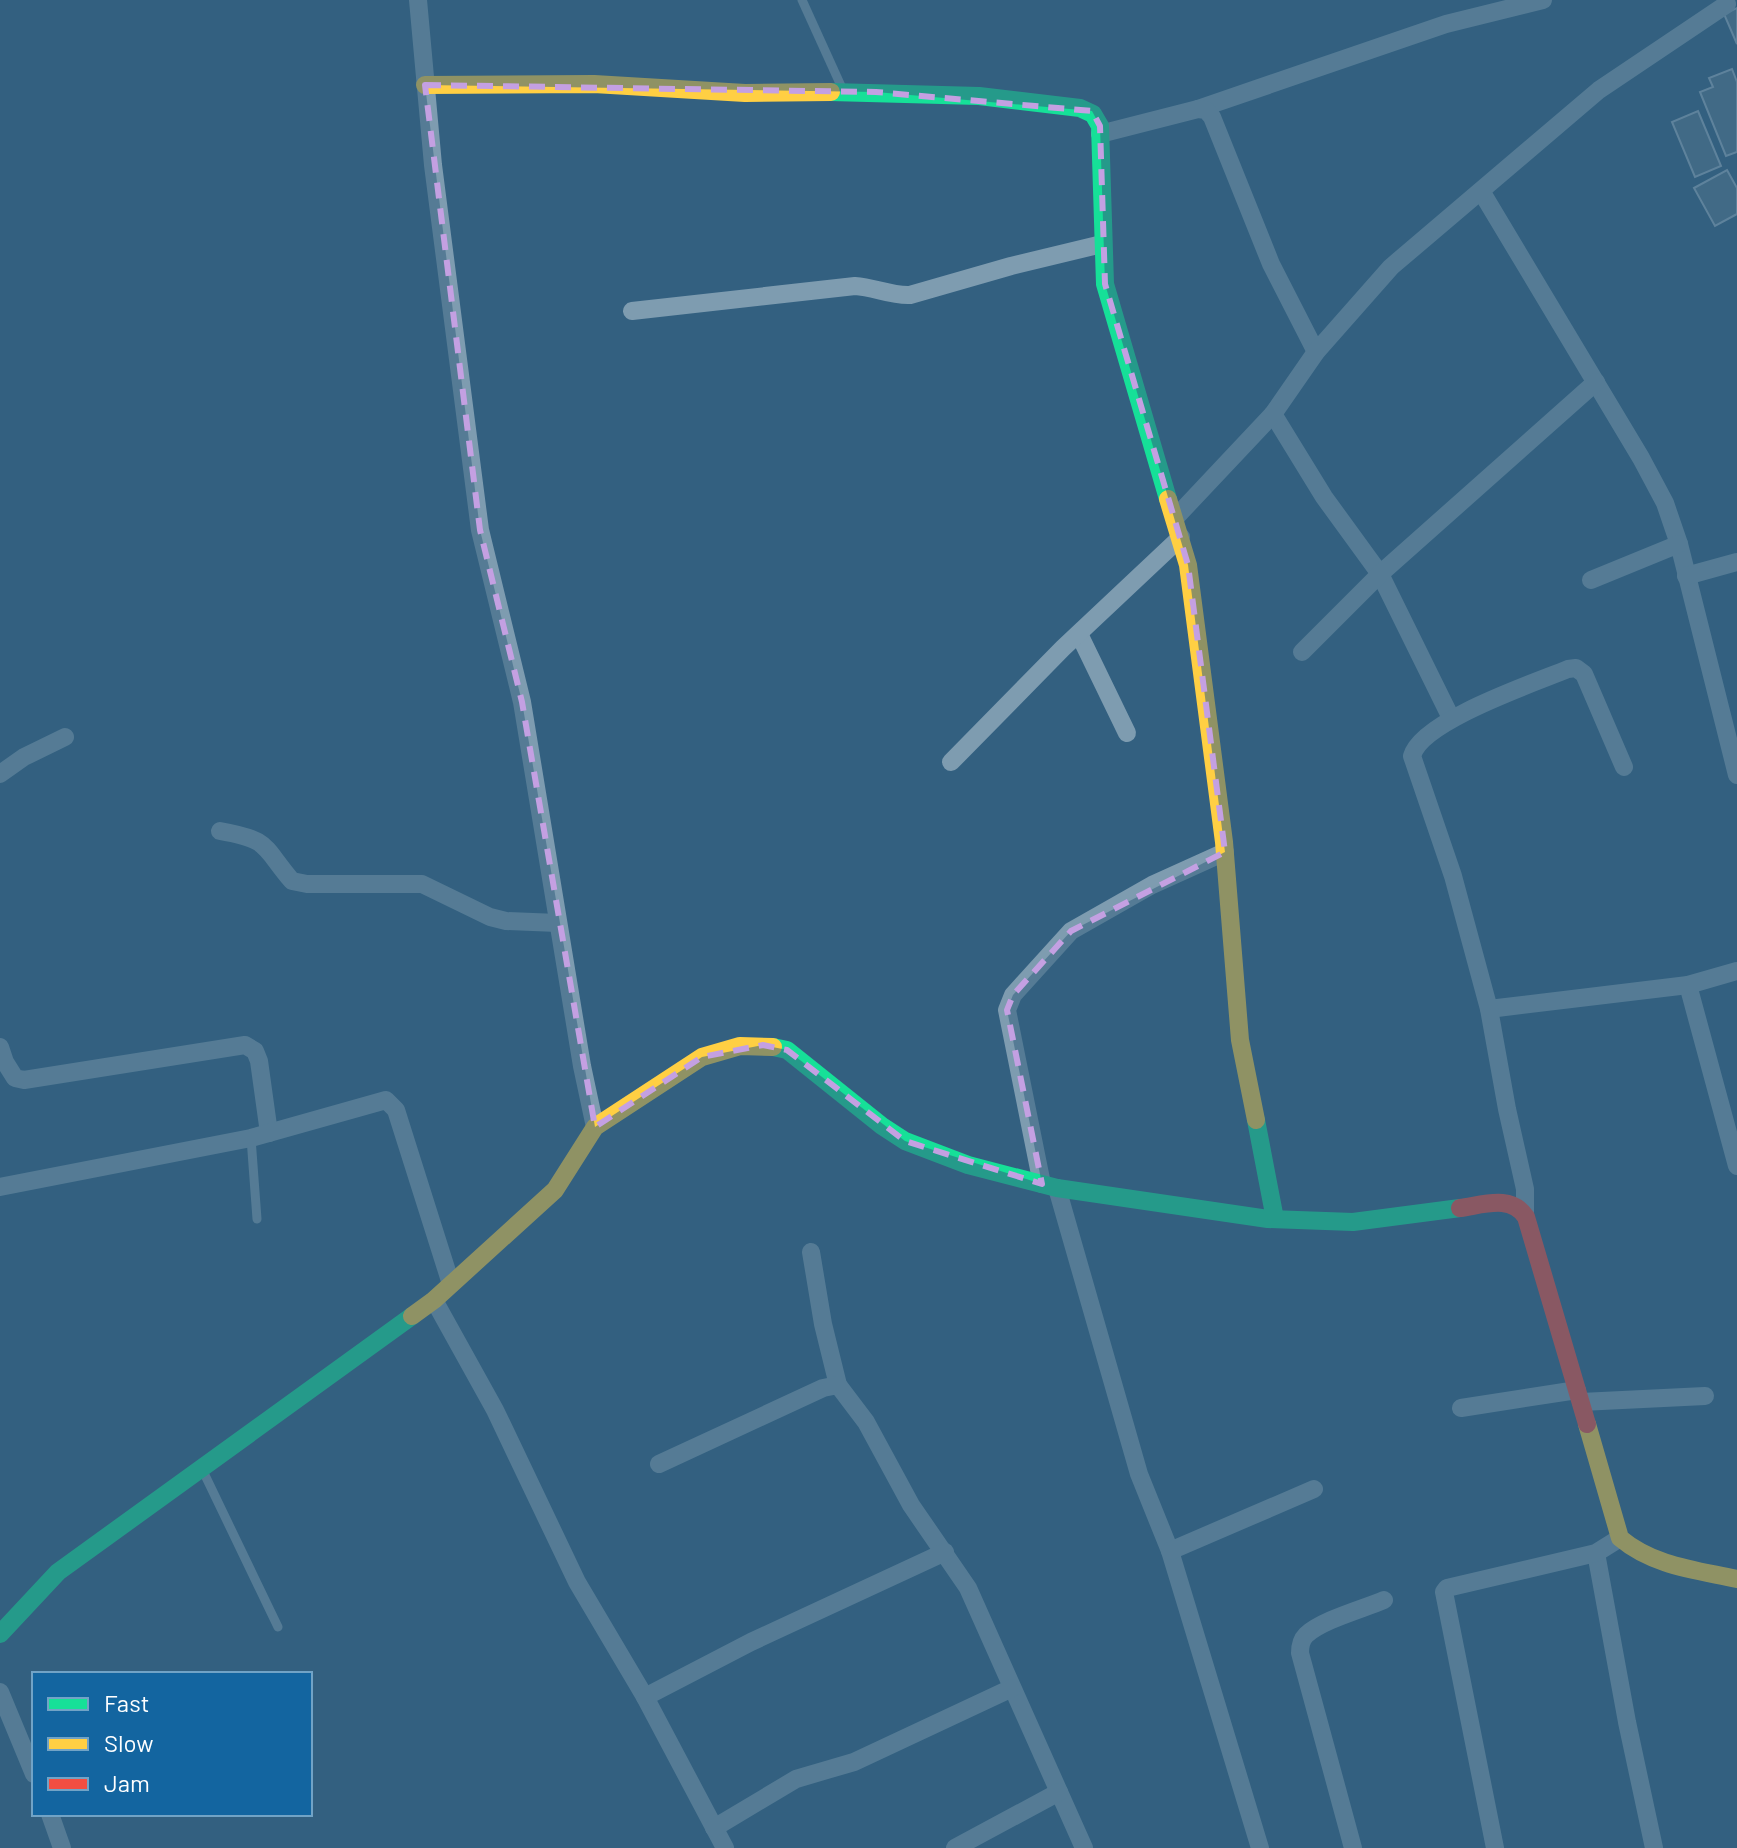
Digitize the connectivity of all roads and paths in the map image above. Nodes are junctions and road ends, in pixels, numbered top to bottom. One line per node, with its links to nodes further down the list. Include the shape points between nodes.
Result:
1 (418, 0): 5 (street)
2 (802, 0): 6 (lane)
3 (1543, 0): 7 (street, via 1446,24)
4 (1727, 4): 9 (street, via 1599,90)
5 (425, 85): 6 (street); 33 (street, via 480,530 522,702)
6 (844, 92): 8 (street, via 979,96 1080,108 1092,111)
7 (1198, 109): 8 (street); 12 (street, via 1212,117 1271,264)
8 (1100, 134): 10 (street)
9 (1481, 191): 12 (street, via 1391,267); 13 (street)
10 (1102, 244): 11 (street, via 910,295 855,286); 15 (street, via 1110,305)
11 (632, 311)
12 (1316, 352): 14 (street)
13 (1596, 382): 17 (street, via 1665,503); 19 (street)
14 (1273, 414): 15 (street); 19 (street)
15 (1176, 517): 16 (street)
16 (1181, 537): 22 (street); 32 (street, via 1197,616)
17 (1679, 544): 20 (street); 21 (street)
18 (1737, 562): 20 (street)
19 (1380, 574): 23 (street); 24 (street)
20 (1686, 576): 30 (street)
21 (1591, 580)
22 (1079, 634): 25 (street); 27 (street)
23 (1302, 652)
24 (1451, 718): 28 (street, via 1576,668 1584,674); 36 (street, via 1419,741 1412,756 1453,876)
25 (1127, 733)
26 (65, 737): 29 (street)
27 (951, 762)
28 (1624, 767)
29 (0, 774)
30 (1737, 775)
31 (220, 831): 33 (street, via 251,836 273,853 292,881 422,884 490,917)
32 (1225, 852): 41 (street, via 1071,931 1013,995 1007,1010); 45 (street, via 1240,1040)
33 (558, 923): 38 (street)
34 (1737, 971): 35 (street)
35 (1688, 985): 36 (street); 40 (street)
36 (1489, 1009): 43 (street, via 1525,1189)
37 (0, 1047): 39 (street, via 15,1078 24,1080 245,1045 259,1061)
38 (595, 1127): 41 (street, via 702,1057 763,1045 787,1050 905,1141 968,1165); 47 (street, via 555,1190)
39 (260, 1136): 42 (street); 44 (lane); 47 (street, via 386,1100 396,1110)
40 (1737, 1166)
41 (1050, 1186): 45 (street); 57 (street, via 1139,1474)
42 (0, 1187)
43 (1525, 1212): 45 (street, via 1509,1202 1353,1222); 50 (street)
44 (257, 1219)
45 (1275, 1219)
46 (811, 1252): 49 (street)
47 (451, 1284): 48 (street)
48 (434, 1300): 54 (street); 66 (street, via 495,1410 577,1582)
49 (838, 1385): 53 (street); 58 (street)
50 (1579, 1396): 51 (street); 52 (street); 56 (street)
51 (1705, 1396)
52 (1461, 1408)
53 (659, 1464)
54 (202, 1468): 62 (lane); 63 (street, via 58,1572)
55 (1314, 1489): 57 (street)
56 (1620, 1538): 59 (street); 60 (street, via 1651,1558)
57 (1170, 1551): 75 (street)
58 (945, 1552): 64 (street, via 968,1588); 66 (street)
59 (1596, 1553): 77 (street, via 1444,1592); 78 (street)
60 (1737, 1579)
61 (1384, 1600): 76 (street, via 1317,1627 1301,1642)
62 (278, 1627)
63 (0, 1634)
64 (1012, 1688): 68 (street); 70 (street, via 845,1766 796,1779)
65 (0, 1692): 67 (street)
66 (645, 1697): 70 (street)
67 (32, 1769)
68 (1059, 1792): 73 (street); 74 (street)
69 (51, 1816): 71 (street)
70 (714, 1828): 72 (street)
71 (62, 1848)
72 (725, 1848)
73 (955, 1848)
74 (1084, 1848)
75 (1260, 1848)
76 (1353, 1848)
77 (1495, 1848)
78 (1654, 1848)

